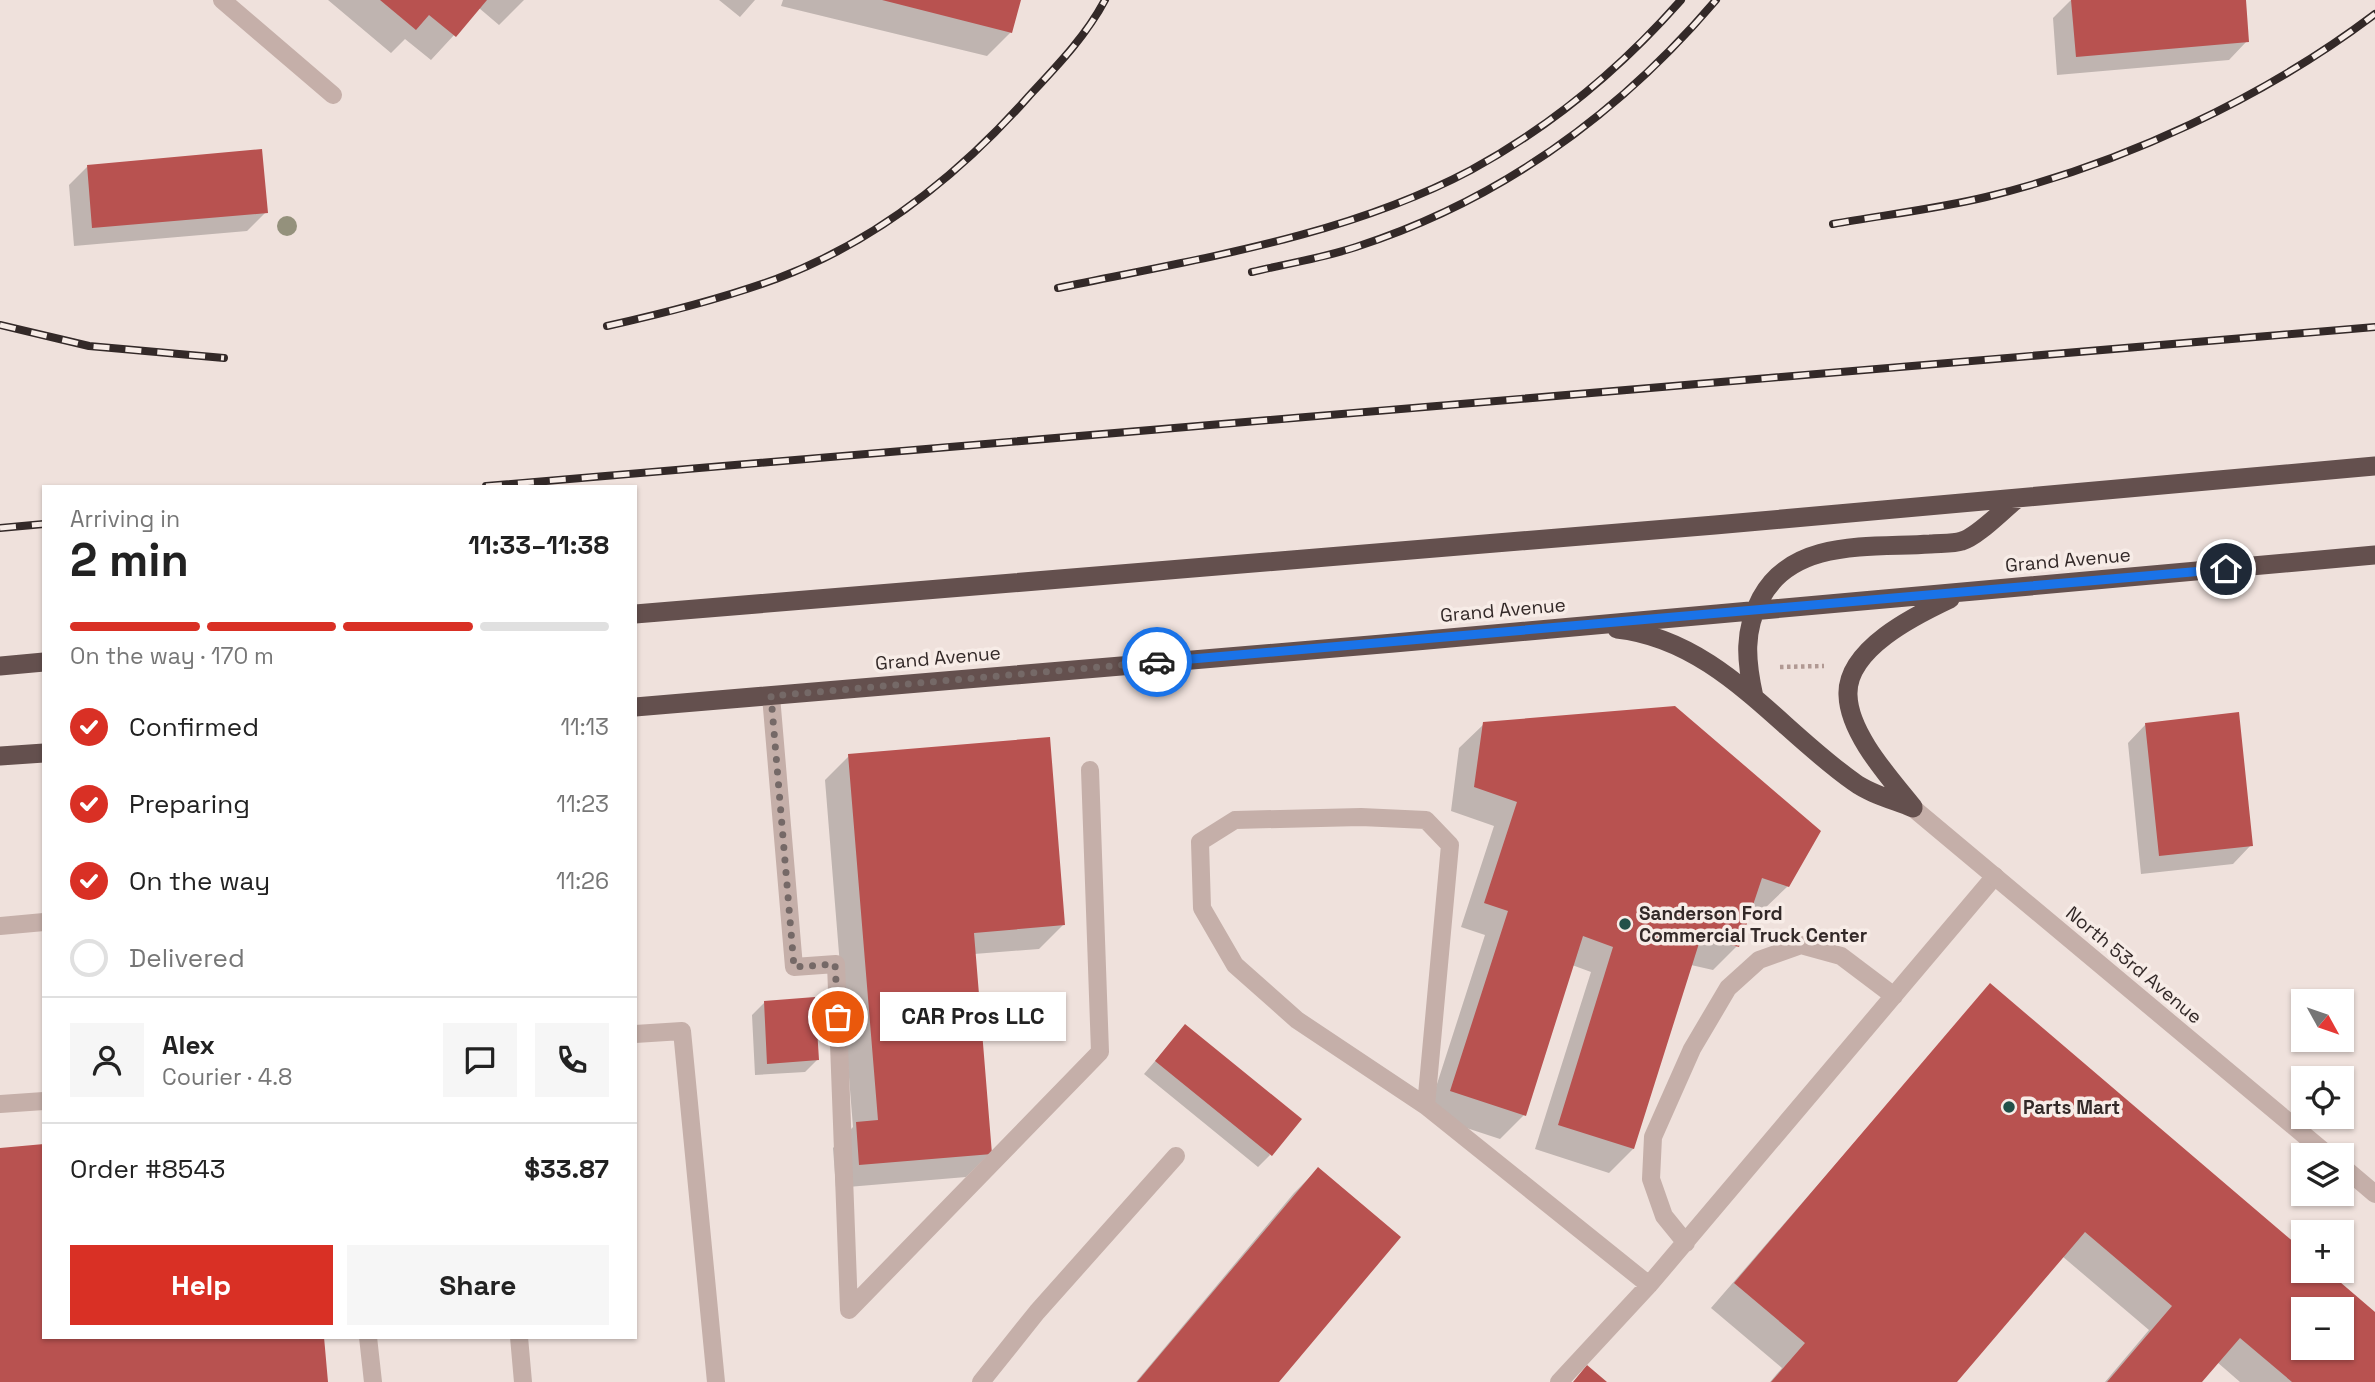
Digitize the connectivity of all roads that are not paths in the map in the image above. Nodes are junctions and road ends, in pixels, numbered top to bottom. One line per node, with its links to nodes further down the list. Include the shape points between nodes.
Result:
1 (222, 0): 2 (street)
2 (333, 95)
3 (2375, 466): 4 (highway)
4 (2018, 498): 7 (highway, via 1963,541 1804,556 1768,585); 8 (highway)
5 (2375, 555): 6 (highway, Grand Avenue)
6 (1963, 592): 7 (highway, Grand Avenue); 18 (highway, via 1903,621 1879,640 1854,673 1847,694 1871,755)
7 (1754, 611): 9 (highway, Grand Avenue); 13 (highway, via 1746,639)
8 (637, 614)
9 (1581, 626): 12 (highway, Grand Avenue); 13 (highway, via 1629,631 1682,648)
10 (42, 662): 11 (highway)
11 (0, 666)
12 (771, 696): 14 (highway, Grand Avenue); 17 (street, via 794,967 835,964 849,1310 1100,1052)
13 (1754, 696): 18 (highway, via 1855,784)
14 (637, 707)
15 (42, 753): 16 (highway)
16 (0, 756)
17 (1090, 770)
18 (1913, 808): 19 (street, North 53rd Avenue)
19 (1995, 876): 22 (street); 27 (street, North 53rd Avenue)
20 (42, 922): 21 (street)
21 (0, 926)
22 (1894, 996): 31 (street); 31 (street, via 1841,956 1801,945 1759,960 1728,988 1692,1049 1653,1137 1651,1179 1664,1216)
23 (637, 1034): 37 (street, via 682,1031)
24 (42, 1101): 25 (street)
25 (0, 1104)
26 (1426, 1106): 26 (street, via 1297,1020 1235,965 1202,908 1200,842 1235,820 1361,817 1426,820 1450,845); 32 (street)
27 (2314, 1143)
28 (1176, 1156): 38 (street)
29 (2354, 1176): 30 (street)
30 (2375, 1194)
31 (1686, 1243): 32 (street)
32 (1649, 1285): 39 (street)
33 (368, 1339): 35 (street)
34 (519, 1339): 36 (street)
35 (373, 1382)
36 (523, 1382)
37 (716, 1382)
38 (981, 1382)
39 (1559, 1382)

